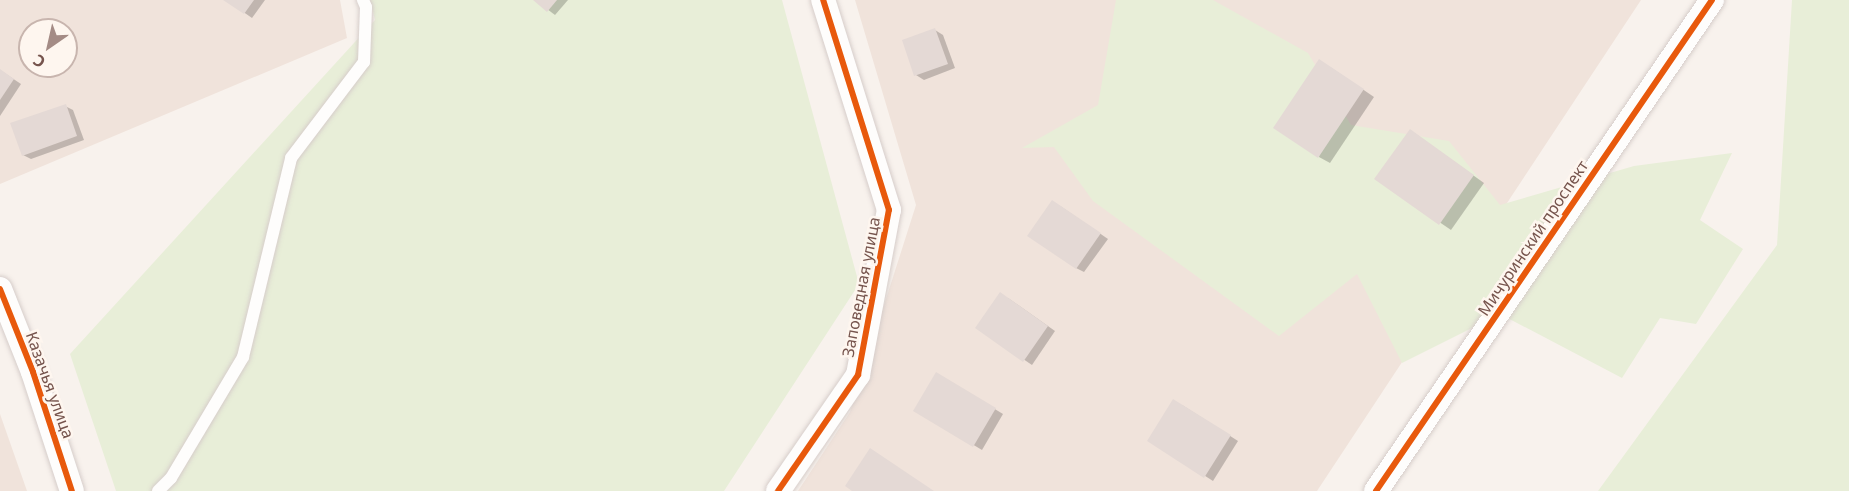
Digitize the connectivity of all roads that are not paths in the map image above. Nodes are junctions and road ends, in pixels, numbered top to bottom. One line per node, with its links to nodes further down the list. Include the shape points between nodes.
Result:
1 (363, 0): 6 (lane, via 364,62 291,158 243,357 171,478)
2 (823, 0): 7 (street, Заповедная улица, via 889,210 858,375)
3 (1712, 0): 8 (street, Мичуринский проспект)
4 (0, 289): 5 (street, Казачья улица, via 33,372)
5 (72, 491)
6 (158, 491)
7 (777, 491)
8 (1376, 491)

